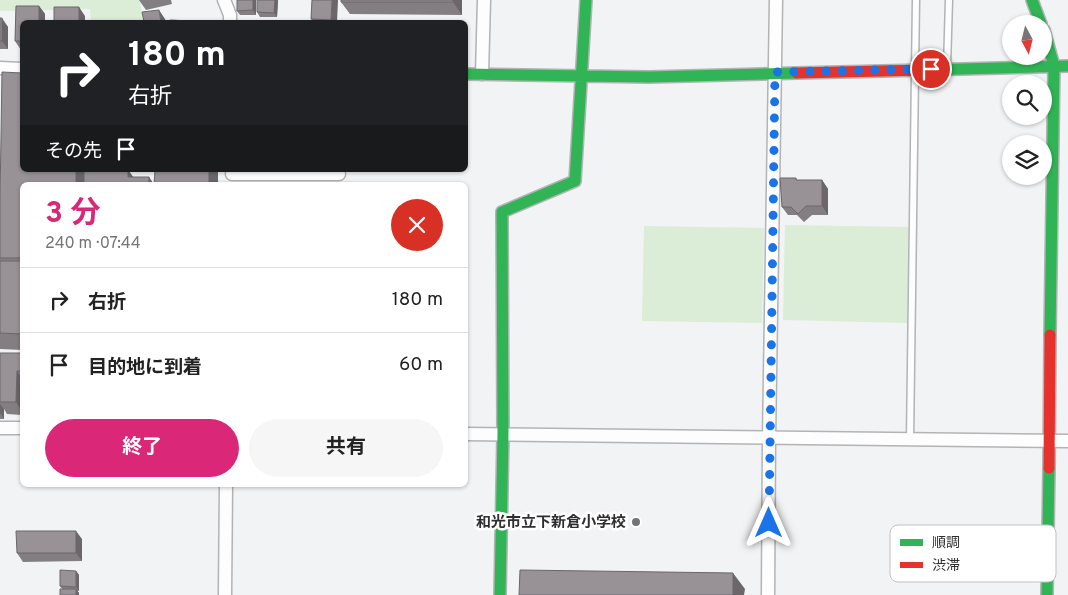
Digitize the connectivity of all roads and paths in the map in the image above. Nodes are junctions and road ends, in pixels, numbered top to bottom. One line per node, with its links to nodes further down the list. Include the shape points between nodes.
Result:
1 (224, 0): 9 (street)
2 (484, 0): 19 (street)
3 (586, 0): 20 (street)
4 (776, 0): 17 (street)
5 (916, 0): 16 (lane)
6 (948, 0): 14 (lane)
7 (1032, 0): 8 (street)
8 (1038, 15)
9 (230, 20)
10 (1052, 57): 11 (street)
11 (1054, 66): 12 (street); 14 (street); 29 (street)
12 (1068, 66)
13 (0, 68): 15 (street)
14 (947, 68): 16 (street)
15 (20, 69)
16 (915, 69): 17 (street); 28 (lane)
17 (775, 72): 20 (street, via 648,77); 27 (street)
18 (468, 74): 19 (street)
19 (482, 74): 20 (street)
20 (581, 75): 26 (street, via 575,181 502,212)
21 (339, 174): 22 (street)
22 (232, 176)
23 (0, 428): 24 (street)
24 (20, 428)
25 (468, 434): 26 (street)
26 (503, 434): 27 (street); 35 (street)
27 (769, 438): 28 (street); 36 (street)
28 (910, 439): 29 (street)
29 (1050, 441): 30 (street); 32 (street)
30 (1068, 441)
31 (226, 487): 34 (street)
32 (1048, 525)
33 (1047, 582): 37 (street)
34 (225, 595)
35 (500, 595)
36 (768, 595)
37 (1047, 595)

